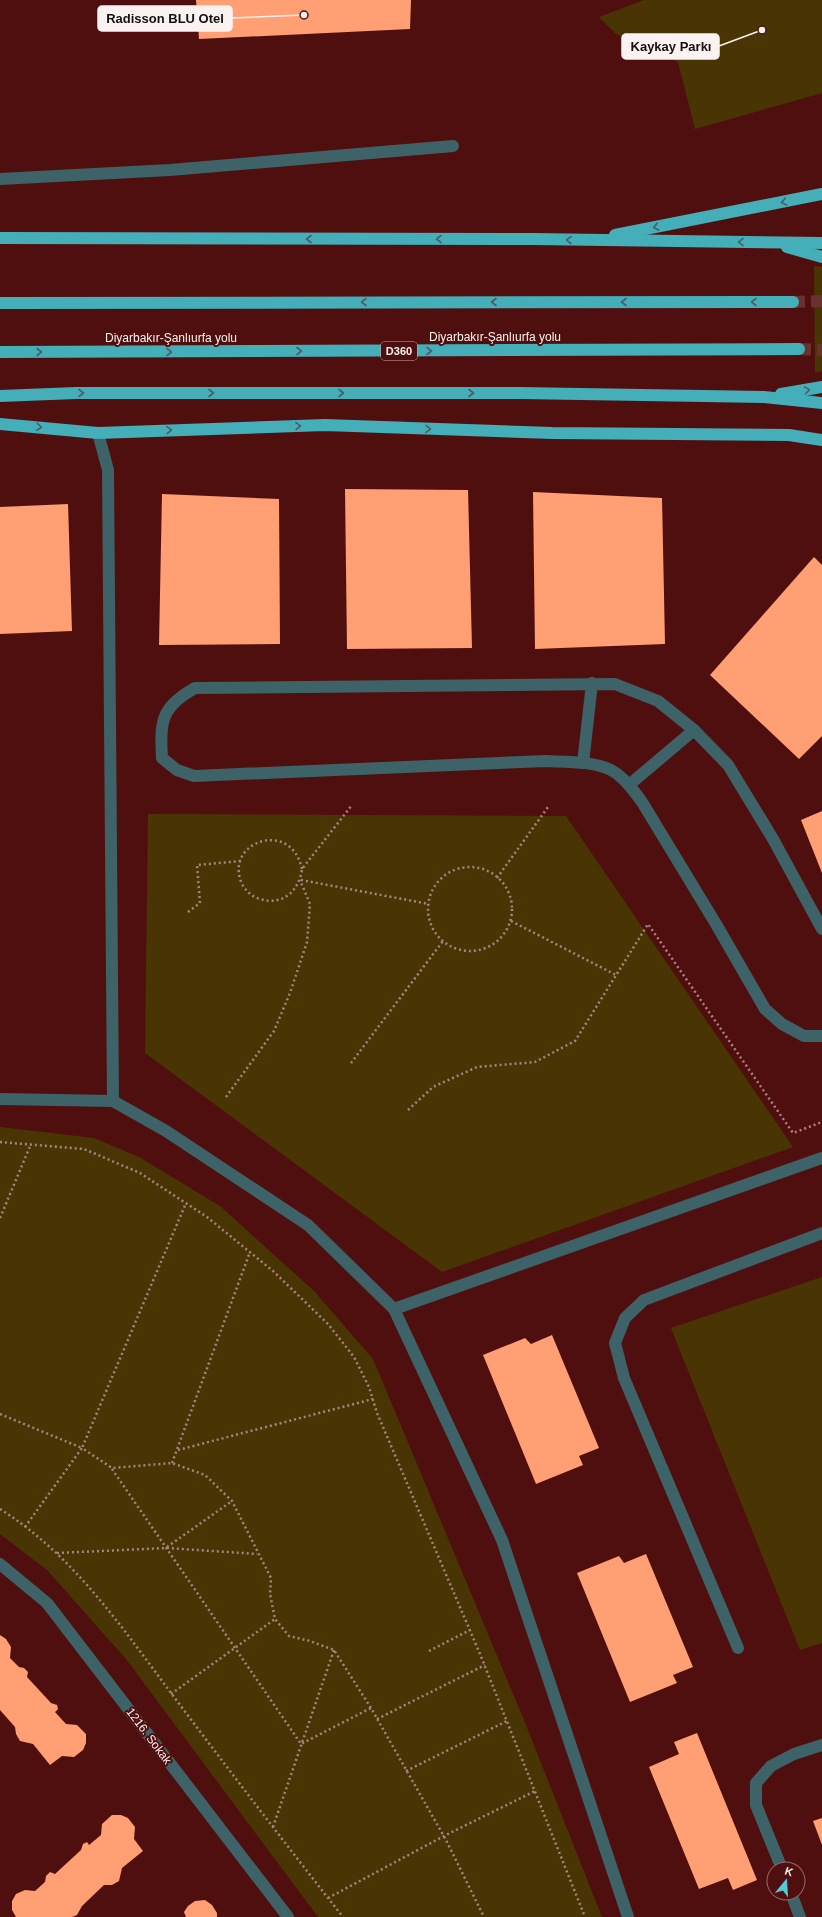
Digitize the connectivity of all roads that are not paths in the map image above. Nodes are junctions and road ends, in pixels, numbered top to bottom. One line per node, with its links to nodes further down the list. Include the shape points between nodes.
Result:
1 (453, 146): 2 (street, via 170,170)
2 (0, 179)
3 (822, 194): 5 (highway, one-way to 5)
4 (0, 238): 5 (highway, one-way to 4)
5 (591, 240): 6 (highway, one-way to 5)
6 (769, 242): 7 (highway); 8 (highway)
7 (822, 243)
8 (822, 257)
9 (793, 302): 10 (highway, one-way to 10)
10 (0, 303)
11 (799, 349): 12 (highway, Diyarbakır-Şanlıurfa yolu / D360, one-way to 11)
12 (0, 352)
13 (822, 388): 15 (highway, one-way to 13)
14 (0, 396): 15 (highway, one-way to 15, via 76,393 488,393)
15 (764, 397): 16 (highway)
16 (822, 403)
17 (0, 424): 18 (highway, one-way to 18)
18 (98, 433): 19 (highway, one-way to 19, via 325,425 552,433 789,435); 27 (street, via 108,470)
19 (822, 440)
20 (592, 683): 21 (street, via 615,684 658,701); 22 (street); 22 (street, via 195,688 179,697 164,716 160,734 162,758 177,770 194,776 546,761)
21 (694, 730): 23 (street); 24 (street, via 728,764)
22 (583, 763): 23 (street, via 611,770)
23 (629, 785): 25 (street, via 688,876 765,1009 782,1024 804,1036)
24 (822, 929)
25 (822, 1036)
26 (0, 1099): 27 (street)
27 (113, 1101): 30 (street, via 166,1131 308,1225)
28 (822, 1158): 30 (street)
29 (822, 1233): 32 (street, via 644,1300 625,1318 615,1343 624,1378)
30 (394, 1309): 37 (street, via 502,1540)
31 (0, 1564): 36 (street, 1216. Sokak, via 47,1603)
32 (738, 1648)
33 (822, 1745): 34 (street, via 794,1754 771,1766 756,1784 756,1805)
34 (779, 1861)
35 (794, 1901): 38 (street)
36 (288, 1917)
37 (628, 1917)
38 (800, 1917)

